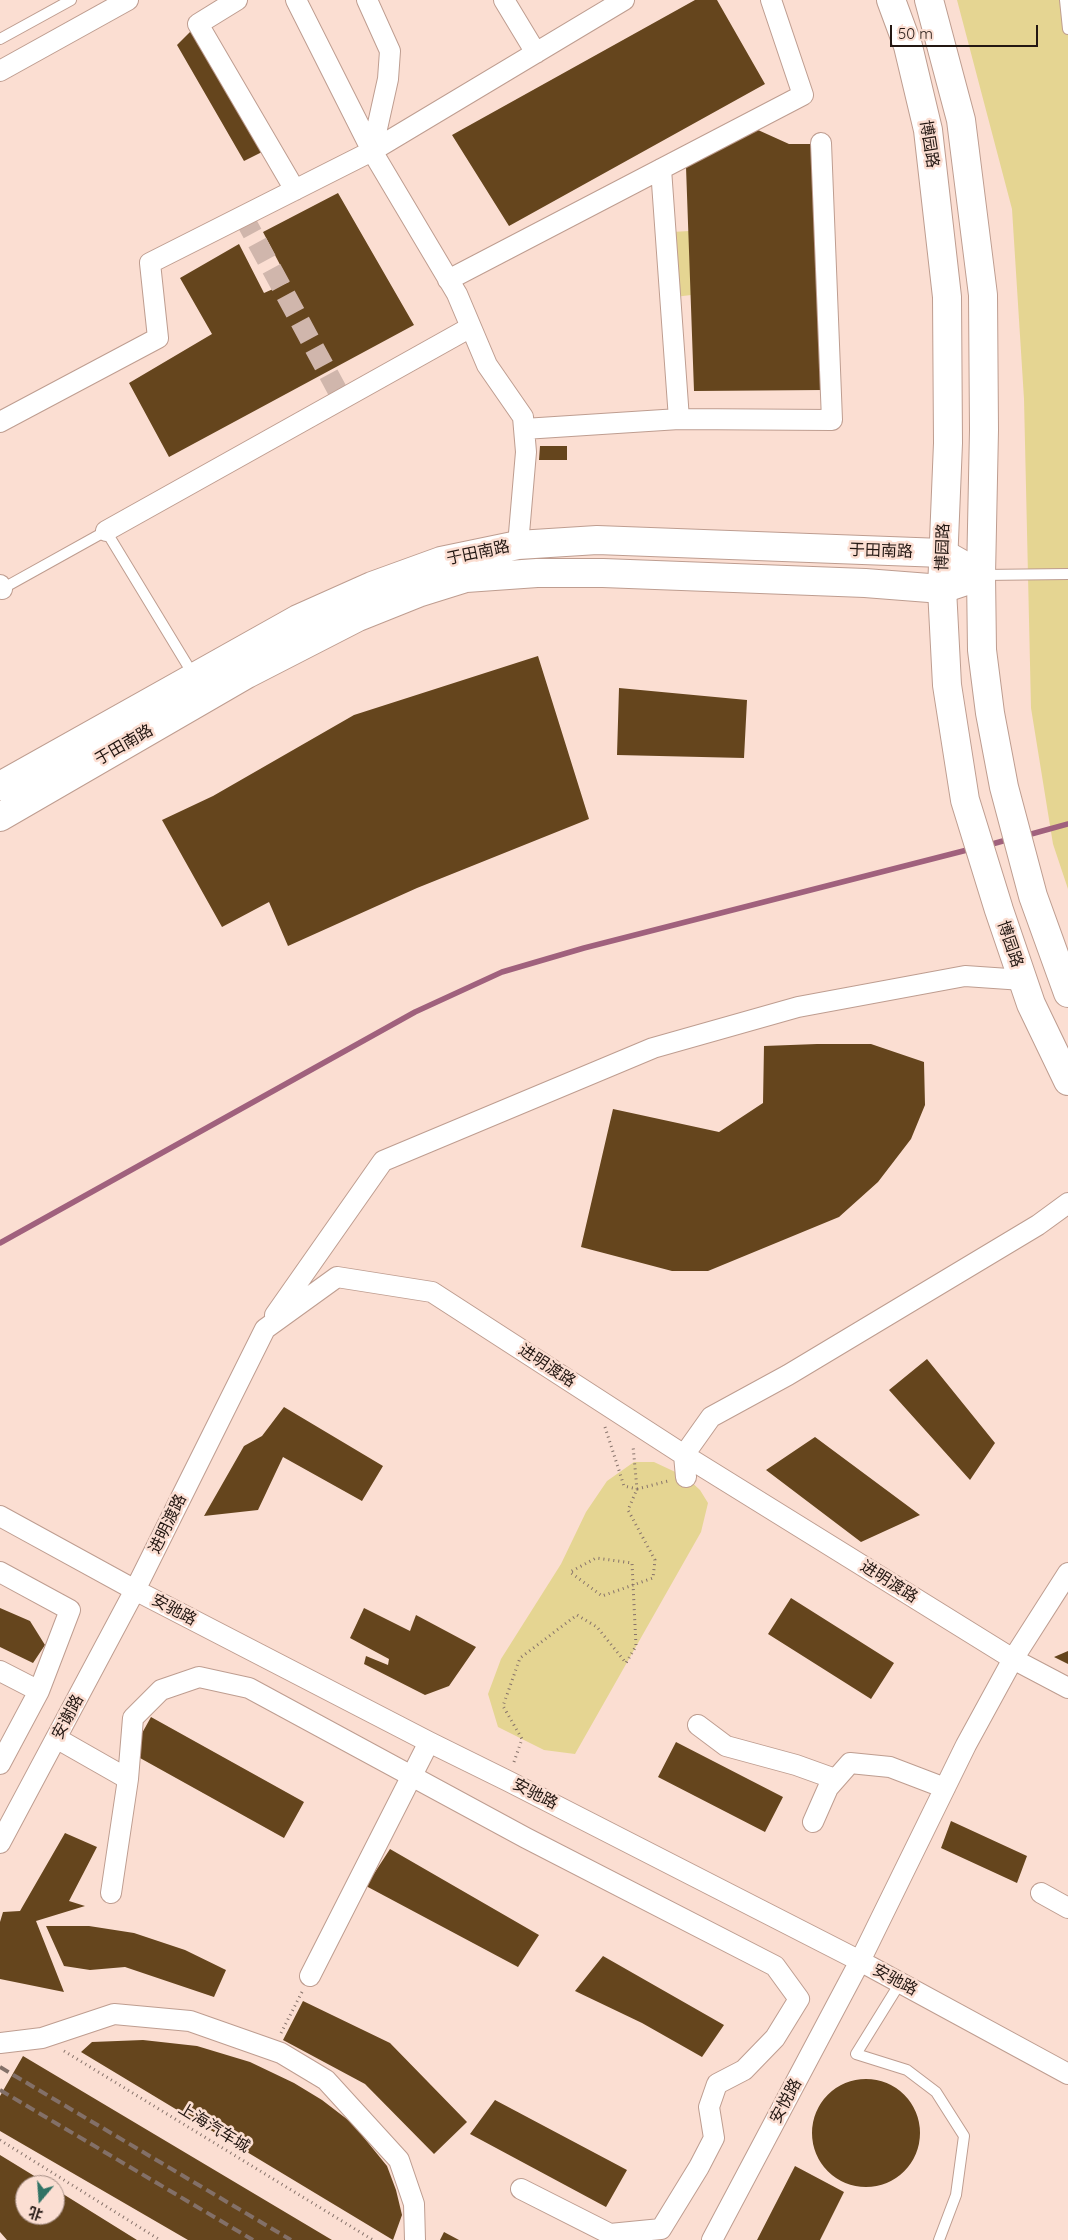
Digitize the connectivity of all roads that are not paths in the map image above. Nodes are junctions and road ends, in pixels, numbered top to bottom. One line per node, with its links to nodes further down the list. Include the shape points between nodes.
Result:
1 (71, 0): 13 (lane)
2 (128, 0): 15 (street)
3 (236, 0): 19 (street, via 198,24)
4 (296, 0): 17 (street)
5 (367, 0): 17 (street, via 390,51 388,79)
6 (504, 0): 14 (street)
7 (624, 0): 14 (street)
8 (771, 0): 18 (street, via 803,95)
9 (891, 0): 27 (main road, 博园路, via 908,46 928,130 947,297 948,442)
10 (929, 0): 29 (main road, via 961,120 983,294)
11 (1066, 0): 12 (lane)
12 (1068, 29)
13 (0, 39)
14 (536, 53): 17 (street)
15 (0, 71)
16 (821, 143): 22 (street, via 832,420)
17 (372, 151): 19 (street); 20 (street)
18 (661, 169): 20 (street); 22 (street)
19 (295, 190): 23 (street, via 150,263 158,338)
20 (448, 280): 21 (street)
21 (471, 327): 24 (street, via 487,365 523,417); 25 (street)
22 (679, 419): 24 (street)
23 (0, 422)
24 (524, 430): 26 (street, via 526,452)
25 (106, 531): 30 (lane); 32 (lane)
26 (518, 545): 27 (main road, 于田南路, via 598,540); 32 (main road, 于田南路, via 441,561 372,586 298,619)
27 (942, 553): 29 (main road, 于田南路); 31 (main road, 博园路)
28 (1068, 574): 29 (lane)
29 (981, 575): 31 (main road, 于田南路); 37 (main road, via 982,650 1004,787 1033,896)
30 (1, 588)
31 (942, 590): 33 (main road, 于田南路, via 865,583 603,573 466,578 358,617 247,674); 36 (main road, 博园路, via 947,685 965,800)
32 (195, 677): 33 (main road, 于田南路)
33 (110, 738): 34 (main road, 于田南路); 35 (main road, 于田南路)
34 (0, 786)
35 (0, 817)
36 (1022, 980): 38 (main road, 博园路); 40 (street, via 966,976 798,1007 662,1045 383,1161)
37 (1068, 993)
38 (1068, 1081)
39 (1068, 1203): 41 (street, via 1038,1225 804,1365 710,1417)
40 (265, 1328): 41 (street, 进明渡路, via 337,1277 432,1292); 46 (street, 进明渡路)
41 (684, 1455): 42 (street); 47 (street, 进明渡路)
42 (686, 1477)
43 (0, 1516): 46 (street, 安驰路)
44 (0, 1572): 50 (street, via 70,1610)
45 (1068, 1573): 47 (street, 安悦路)
46 (135, 1590): 52 (street, 安谢路); 53 (street, 安驰路)
47 (1012, 1659): 49 (street, 进明渡路); 58 (street, 安悦路)
48 (0, 1671): 50 (street)
49 (1068, 1688)
50 (40, 1691): 54 (street)
51 (698, 1725): 57 (street, via 726,1746)
52 (56, 1738): 56 (street); 60 (street, 安谢路)
53 (428, 1742): 55 (street); 64 (street, 安驰路)
54 (0, 1764)
55 (412, 1775): 56 (street, via 249,1688 199,1677 161,1690 134,1718); 65 (street); 69 (street, via 526,1838 775,1966 799,1999 775,2038 744,2070 717,2084 709,2107 714,2138 661,2229 610,2234)
56 (128, 1779): 61 (street)
57 (835, 1779): 58 (street, via 850,1763 890,1767); 59 (street)
58 (944, 1788): 64 (street, 安悦路)
59 (813, 1822)
60 (0, 1844)
61 (111, 1893)
62 (1042, 1893): 63 (street)
63 (1068, 1908)
64 (860, 1961): 66 (street, 安驰路); 71 (street, 安悦路)
65 (310, 1976)
66 (900, 1983): 68 (street, 安驰路); 72 (lane, via 856,2054 907,2070 936,2092 964,2136 956,2195)
67 (0, 2043): 70 (street, via 42,2038 114,2014 190,2021 281,2053 326,2080 398,2160 414,2204)
68 (1068, 2074)
69 (521, 2189)
70 (415, 2240)
71 (712, 2240)
72 (939, 2240)

